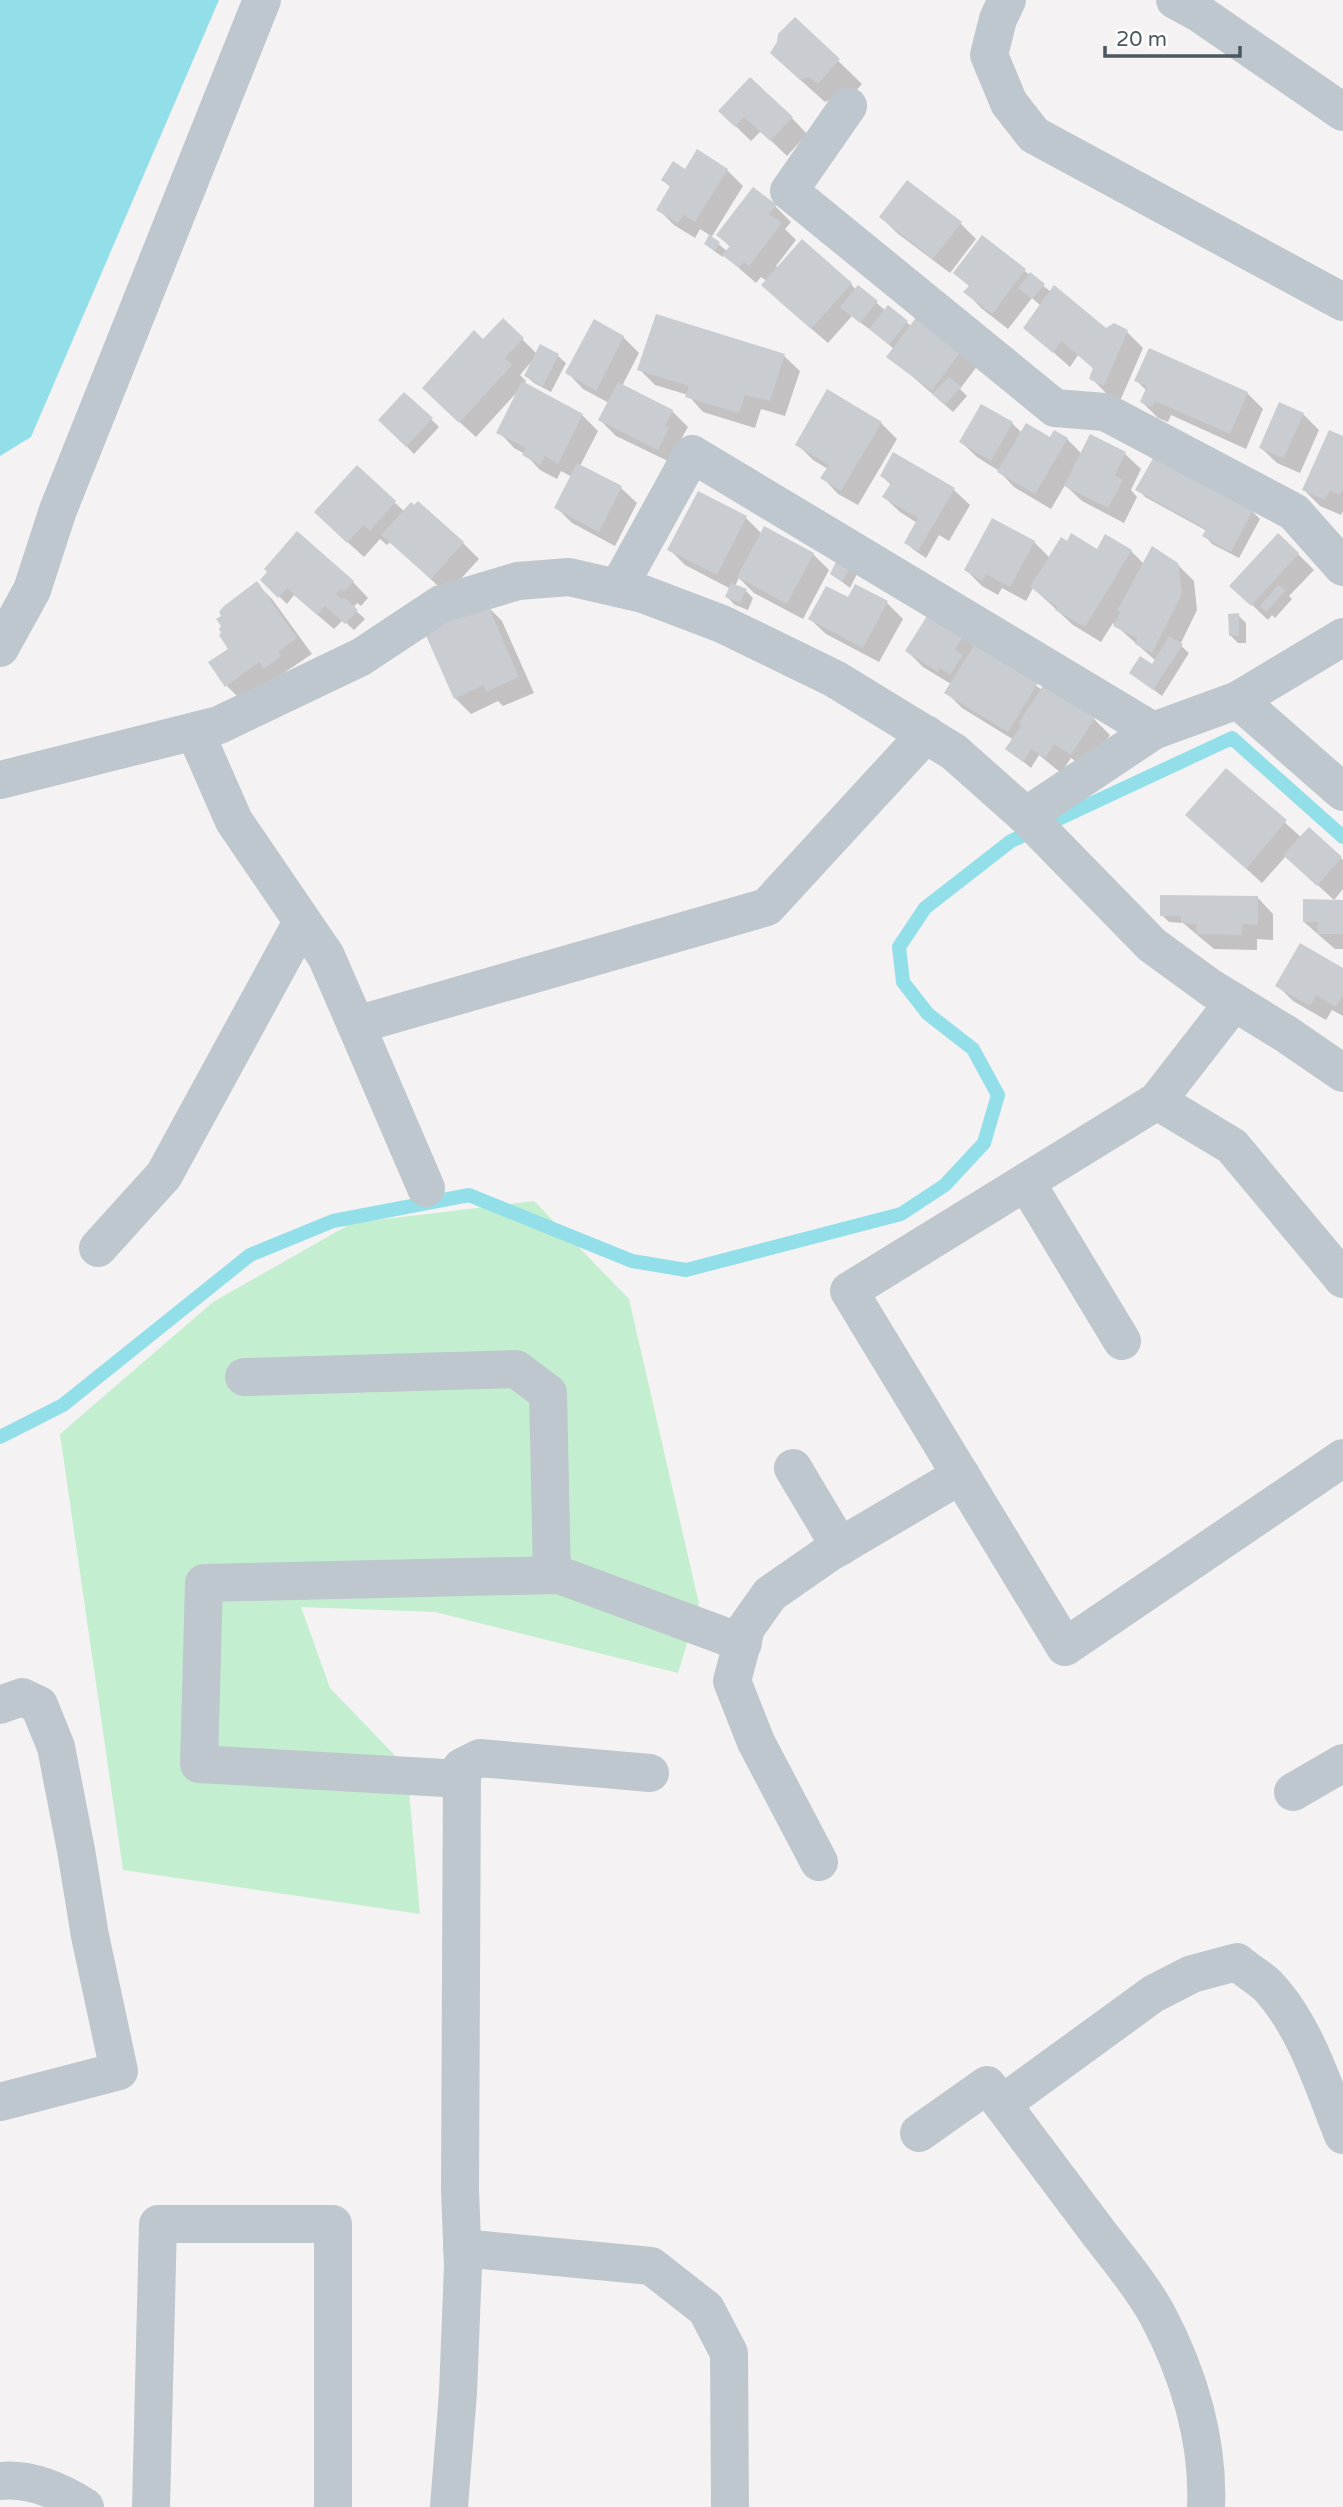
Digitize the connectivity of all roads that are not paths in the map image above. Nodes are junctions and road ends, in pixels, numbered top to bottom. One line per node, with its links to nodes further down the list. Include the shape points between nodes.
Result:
1 (262, 0): 10 (street, via 58,509 32,590)
2 (1007, 0): 6 (street, via 989,55 1009,103 1034,135)
3 (1175, 0): 5 (street)
4 (848, 106): 7 (street, via 789,191 1055,408 1105,412 1294,512)
5 (1343, 113)
6 (1343, 302)
7 (1343, 567)
8 (618, 588): 12 (street, via 692,454); 13 (street, via 569,577 518,581 441,604 361,657 219,725); 14 (street, via 722,624 776,649)
9 (1343, 637): 11 (street)
10 (0, 648)
11 (1238, 700): 12 (street); 16 (street)
12 (1153, 731): 17 (street)
13 (195, 732): 15 (street); 18 (street, via 234,821)
14 (926, 734): 17 (street, via 954,751); 20 (street, via 768,906)
15 (0, 780)
16 (1343, 792)
17 (1026, 816): 19 (street, via 1152,945)
18 (302, 922): 20 (street, via 326,956); 25 (street, via 164,1175)
19 (1234, 1002): 21 (street); 22 (street)
20 (356, 1025): 24 (street)
21 (1343, 1073)
22 (1157, 1101): 23 (street); 26 (street, via 1232,1146)
23 (1026, 1182): 27 (street); 31 (street, via 849,1291)
24 (426, 1188)
25 (98, 1248)
26 (1343, 1279)
27 (1122, 1341)
28 (244, 1377): 33 (street, via 516,1369 548,1393)
29 (1343, 1458): 31 (street, via 1065,1647)
30 (793, 1468): 32 (street)
31 (961, 1475): 32 (street)
32 (840, 1547): 34 (street, via 770,1594 746,1628)
33 (552, 1574): 34 (street); 38 (street, via 204,1583 199,1765)
34 (743, 1643): 40 (street, via 732,1681 756,1742)
35 (0, 1705): 41 (street, via 22,1697 39,1705 56,1747 119,2071)
36 (650, 1773): 38 (street, via 480,1758 462,1767)
37 (1338, 1776): 39 (street)
38 (462, 1779): 45 (street)
39 (1293, 1792)
40 (819, 1862)
41 (0, 2102)
42 (1002, 2104): 43 (street, via 987,2085); 44 (street, via 1153,1994 1192,1973 1237,1962 1267,1985 1296,2025); 52 (street, via 1156,2312 1184,2373 1200,2432)
43 (919, 2133)
44 (1343, 2135)
45 (462, 2248): 50 (street); 51 (street, via 651,2266 706,2309 729,2353)
46 (0, 2481): 47 (street, via 20,2479)
47 (85, 2507)
48 (151, 2507): 49 (street, via 158,2224 333,2224)
49 (333, 2507)
50 (449, 2507)
51 (730, 2507)
52 (1206, 2507)

